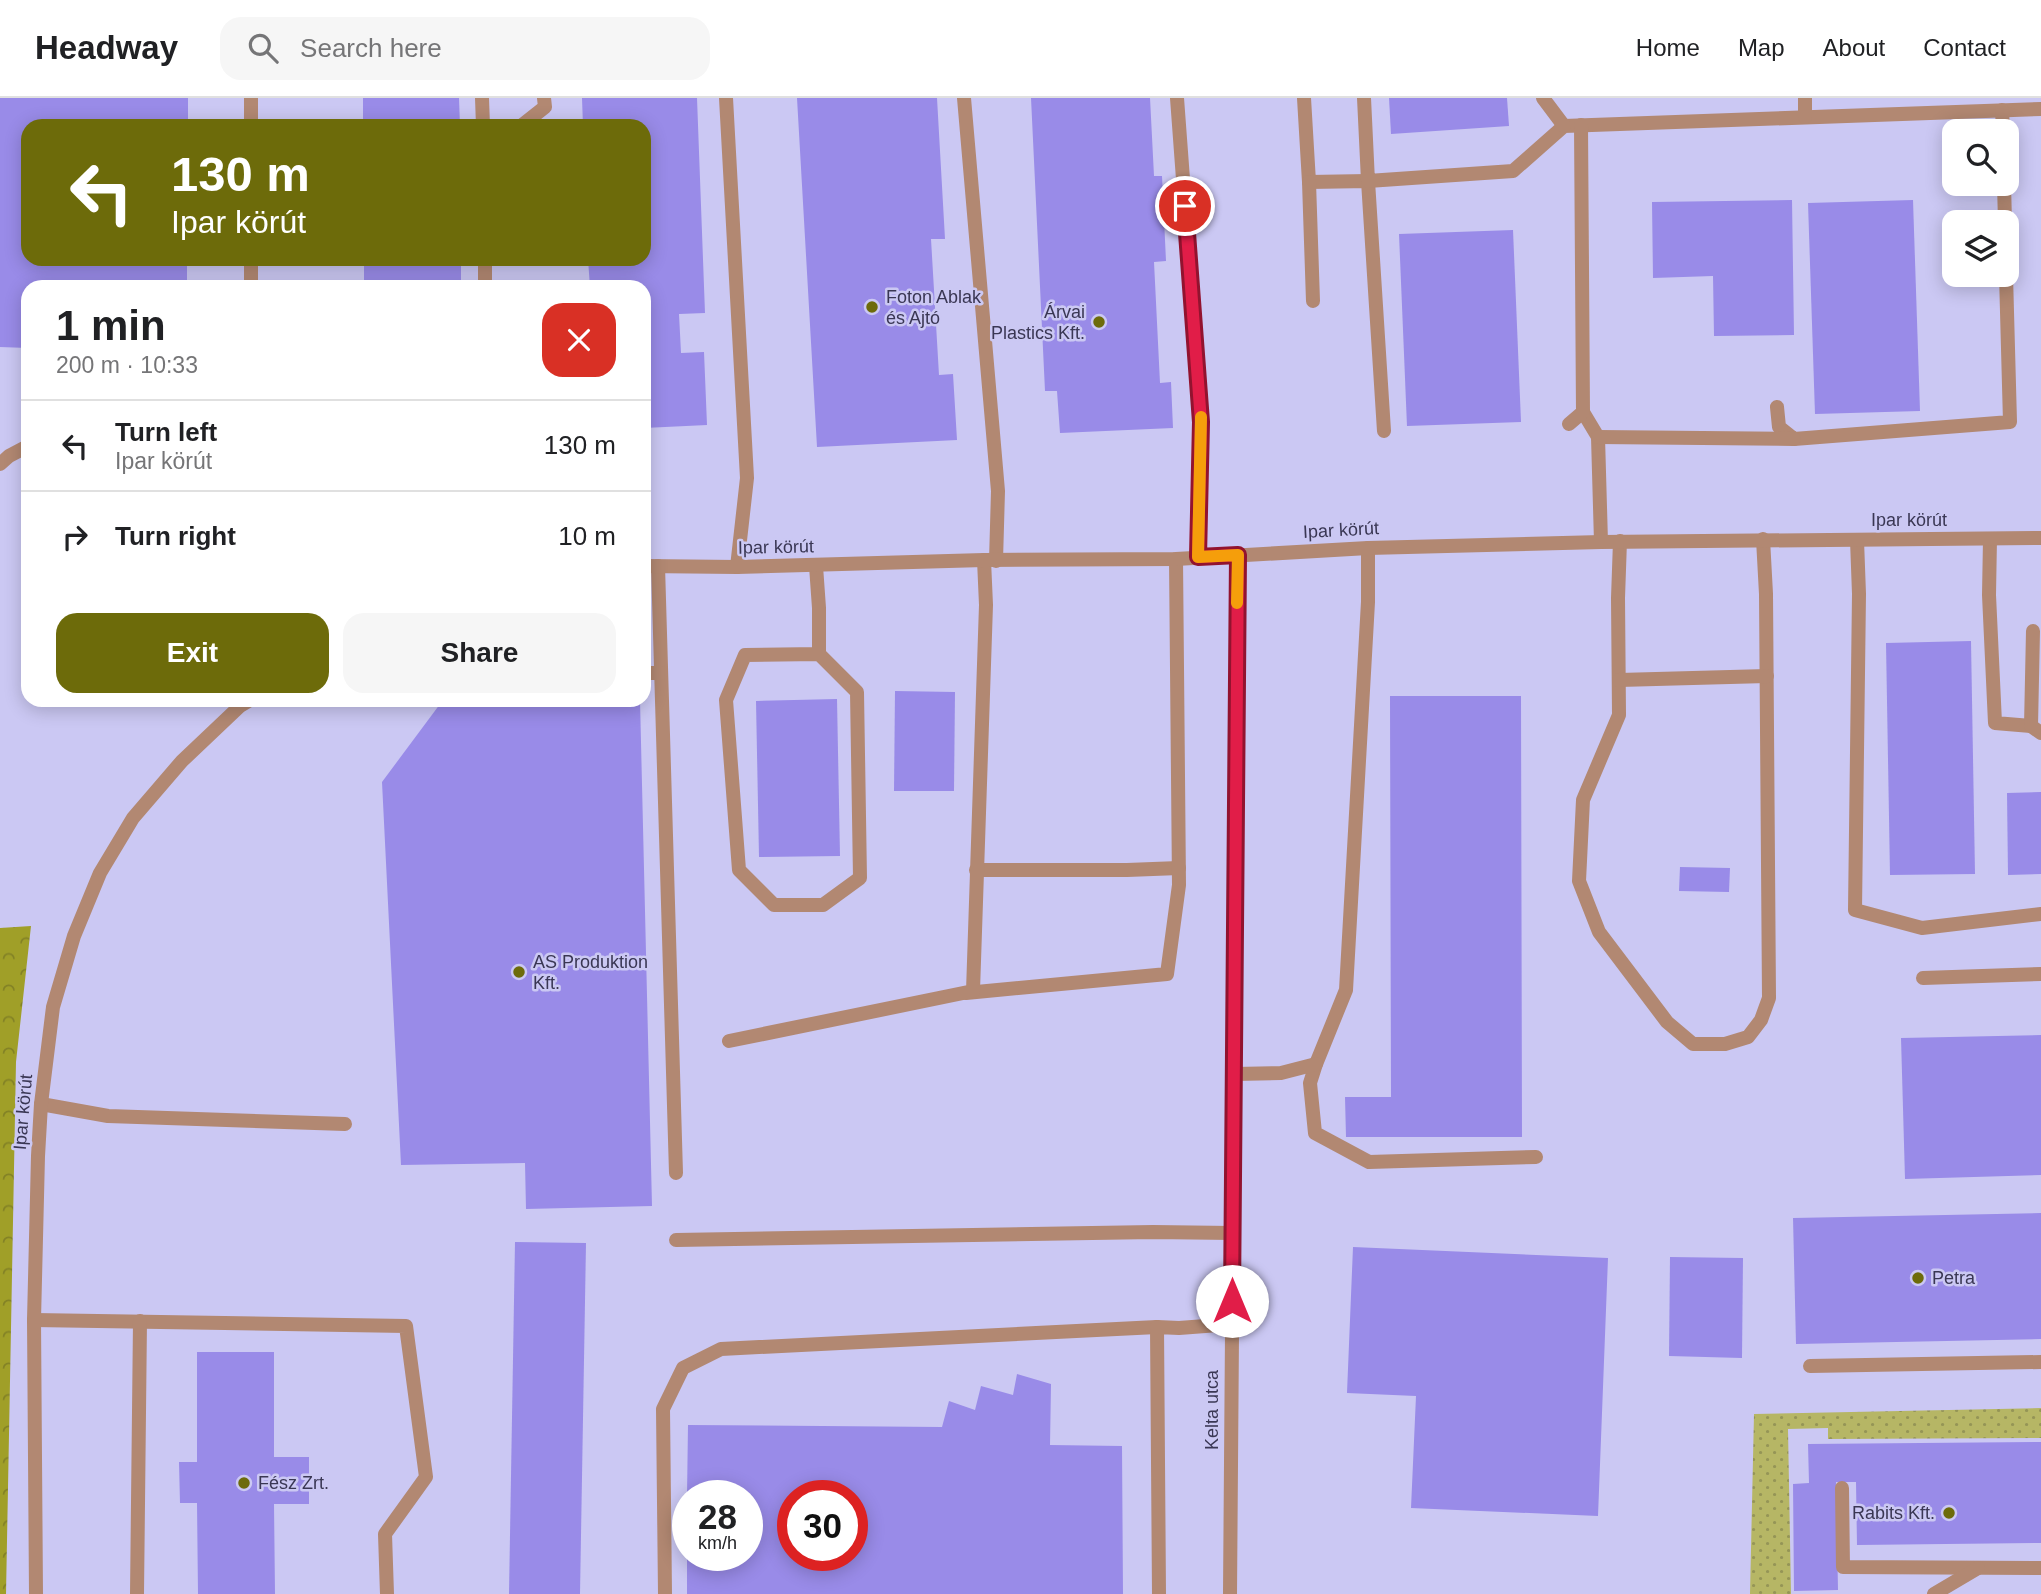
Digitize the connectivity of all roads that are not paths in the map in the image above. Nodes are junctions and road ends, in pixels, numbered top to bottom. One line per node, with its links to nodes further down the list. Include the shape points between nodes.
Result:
1 (251, 98): 14 (street)
2 (482, 98): 15 (street)
3 (544, 98): 16 (street, via 545,107)
4 (726, 98): 45 (street, via 747,478)
5 (964, 98): 42 (street, via 998,491)
6 (1177, 98): 40 (street, via 1201,422)
7 (1304, 98): 21 (street)
8 (1364, 98): 20 (street)
9 (1543, 98): 19 (street)
10 (1805, 98): 13 (street)
11 (2041, 109): 12 (street)
12 (2002, 110): 13 (street); 17 (street)
13 (1805, 117): 18 (street)
14 (251, 119)
15 (483, 119)
16 (530, 119)
17 (2002, 119)
18 (1581, 125): 19 (street); 25 (street)
19 (1564, 126): 20 (street, via 1513,171)
20 (1368, 181): 21 (street); 27 (street)
21 (1309, 182): 23 (street)
22 (2006, 287): 29 (street, via 2010,422)
23 (1313, 301)
24 (1777, 407): 29 (street, via 1779,426)
25 (1583, 412): 26 (street); 28 (street)
26 (1569, 424)
27 (1384, 431)
28 (1598, 437): 29 (street); 37 (street)
29 (1794, 439)
30 (21, 450): 31 (street)
31 (0, 464)
32 (2041, 538): 35 (street, Ipar körút)
33 (1763, 539): 34 (street, Ipar körút); 36 (street, Ipar körút); 50 (street)
34 (1857, 540): 35 (street, Ipar körút); 56 (street, via 1855,910 1922,928)
35 (1990, 540): 53 (street, via 1995,723)
36 (1620, 541): 37 (street, Ipar körút); 51 (street)
37 (1601, 542): 38 (street, Ipar körút)
38 (1367, 548): 39 (street, Ipar körút); 61 (street, via 1368,602 1346,990)
39 (1238, 555): 40 (street, Ipar körút); 62 (street, Kelta utca)
40 (1198, 557): 41 (street, Ipar körút)
41 (1176, 559): 42 (street, Ipar körút); 54 (street)
42 (990, 560): 44 (street, Ipar körút); 55 (street)
43 (651, 566): 45 (street, Ipar körút); 49 (street)
44 (816, 566): 45 (street, Ipar körút); 47 (street)
45 (737, 567)
46 (2033, 631): 53 (street)
47 (819, 654): 47 (street, via 857,692 860,878 823,905 774,905 739,870 726,700 746,655)
48 (651, 673): 49 (street)
49 (661, 673): 66 (street)
50 (1767, 676): 51 (street); 51 (street, via 1769,998 1748,1037 1725,1044 1693,1044 1667,1022 1599,932 1579,881 1583,800 1619,715)
51 (1619, 680)
52 (239, 707): 63 (street, Ipar körút, via 182,761 133,818 100,873 74,936 53,1007)
53 (2036, 730)
54 (1178, 868): 55 (street); 59 (street, via 1167,974)
55 (976, 870): 59 (street, via 973,991)
56 (2041, 914)
57 (2041, 974): 58 (street)
58 (1923, 978)
59 (959, 994): 60 (street)
60 (729, 1041)
61 (1316, 1064): 62 (street, via 1281,1073); 65 (street, via 1310,1083 1315,1133 1369,1162)
62 (1235, 1074): 67 (street, Kelta utca)
63 (41, 1104): 64 (street, via 108,1116); 69 (street, Ipar körút)
64 (345, 1124)
65 (1536, 1157)
66 (676, 1173)
67 (1232, 1233): 68 (street); 71 (street, Kelta utca)
68 (676, 1240)
69 (34, 1320): 70 (street); 78 (street, Ipar körút)
70 (141, 1321): 79 (street); 80 (street, via 406,1326 426,1477 385,1534)
71 (1232, 1324): 72 (street); 83 (street, Kelta utca)
72 (1157, 1326): 81 (street, via 720,1349 683,1368 663,1409); 82 (street)
73 (2041, 1363): 74 (street)
74 (1810, 1366)
75 (1842, 1488): 76 (street, via 1843,1567)
76 (1979, 1567): 77 (street); 84 (street)
77 (2041, 1568)
78 (36, 1594)
79 (137, 1594)
80 (387, 1594)
81 (665, 1594)
82 (1159, 1594)
83 (1230, 1594)
84 (1934, 1594)

